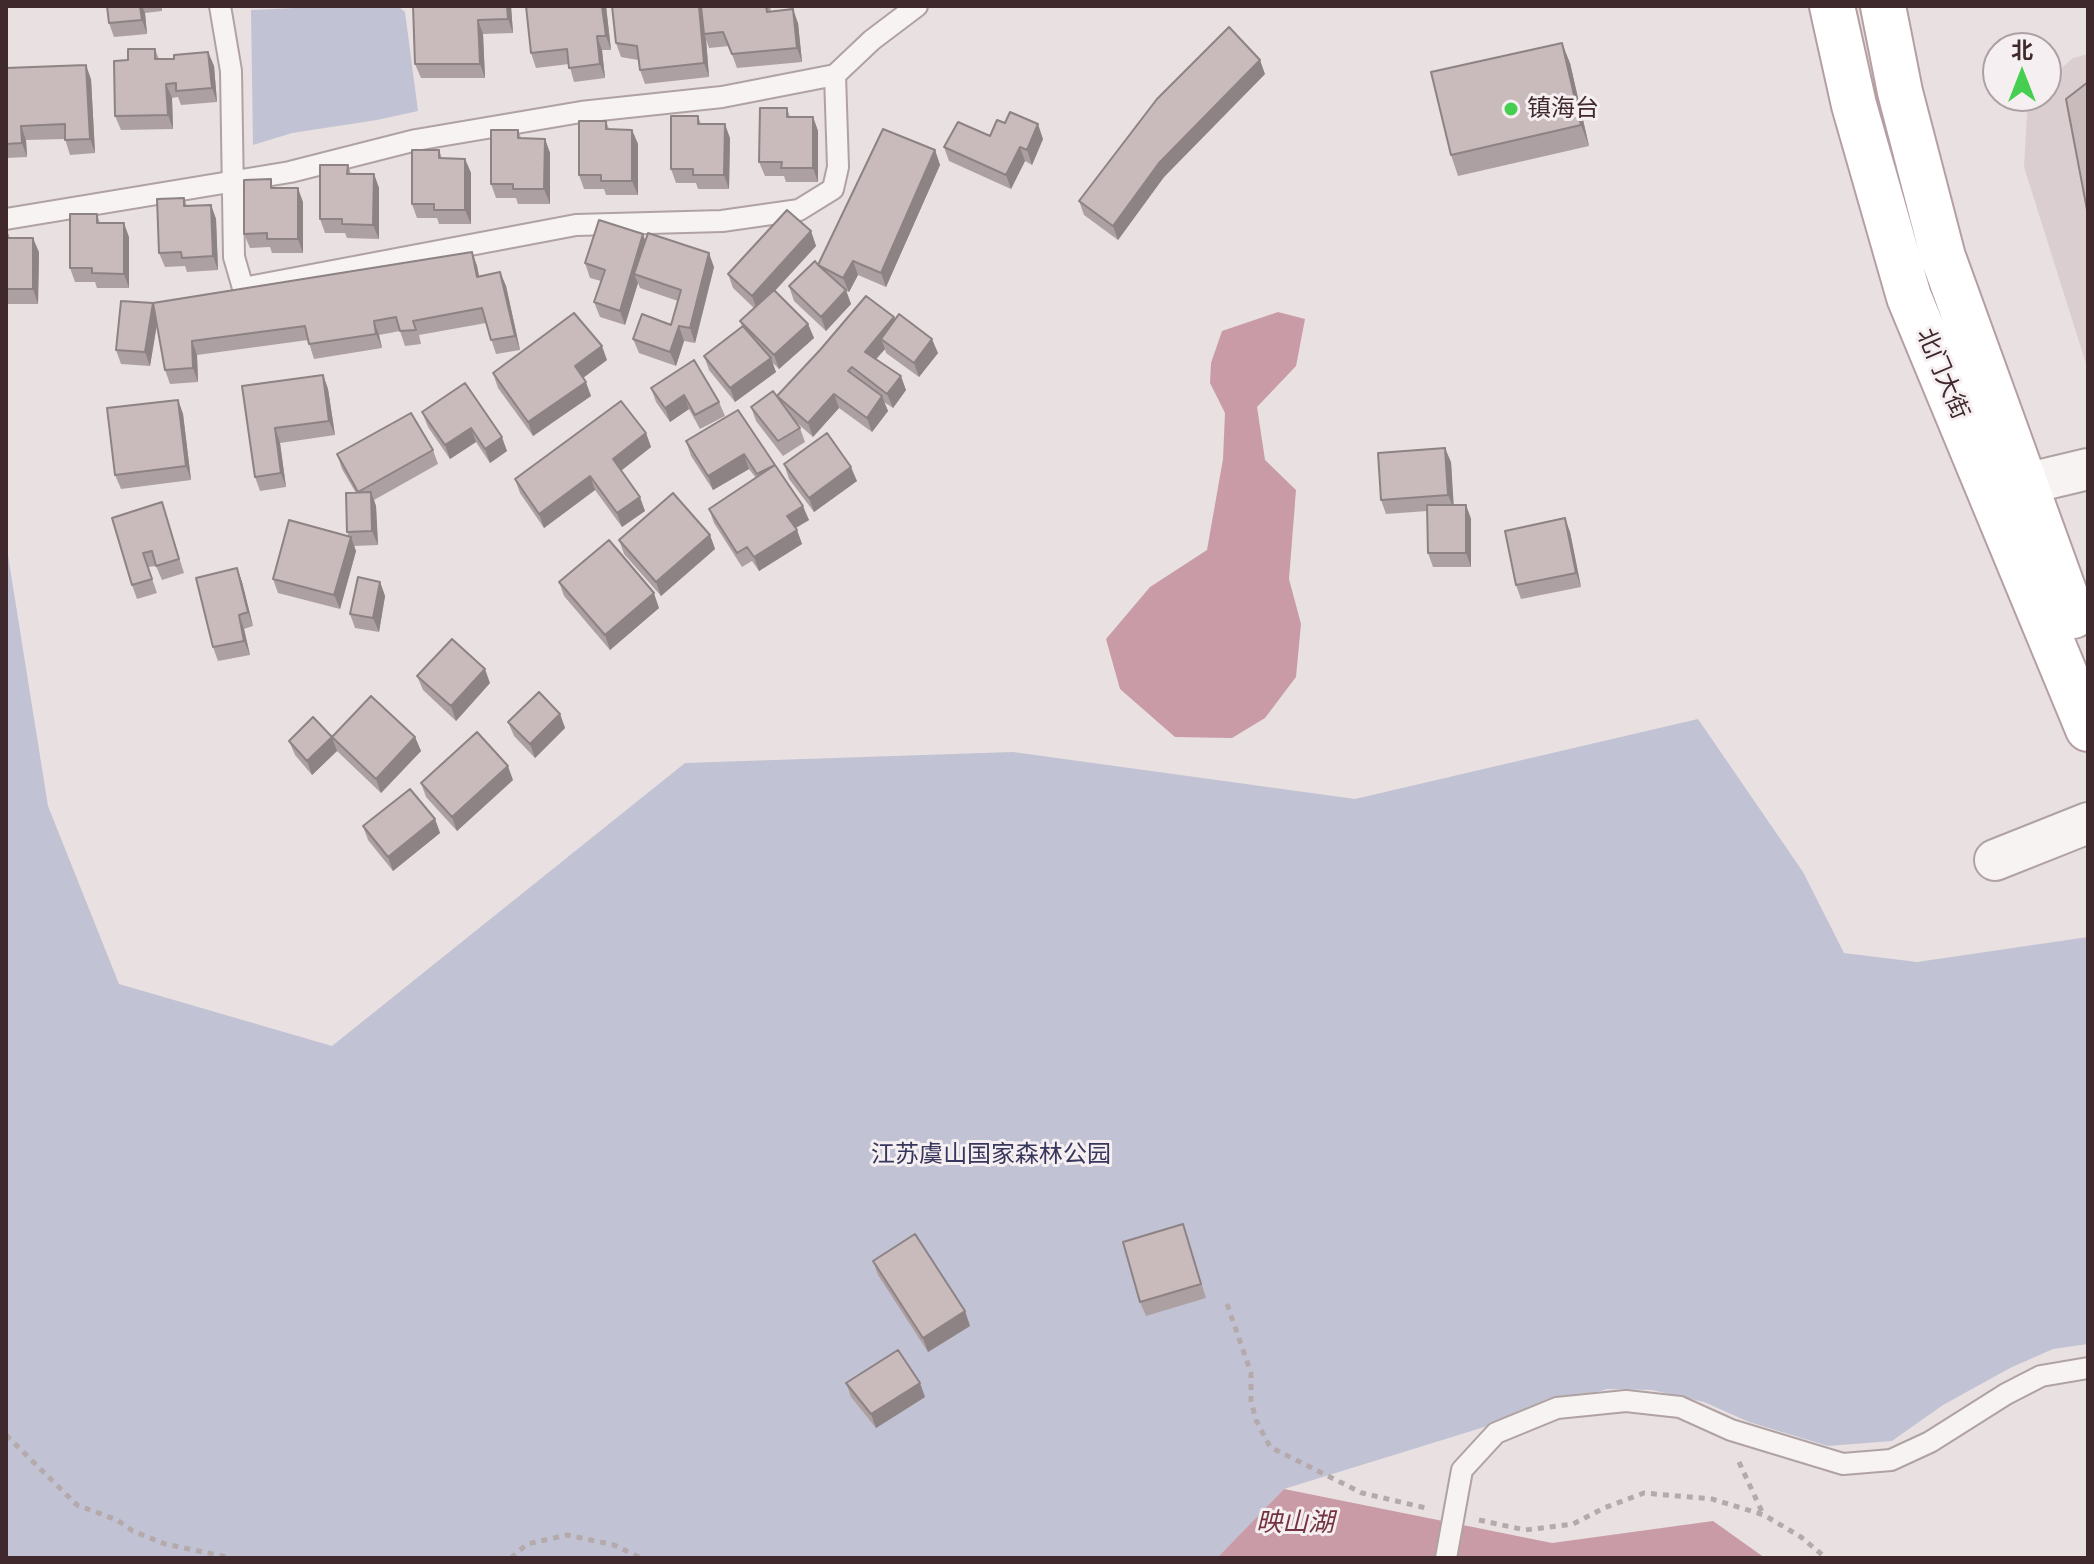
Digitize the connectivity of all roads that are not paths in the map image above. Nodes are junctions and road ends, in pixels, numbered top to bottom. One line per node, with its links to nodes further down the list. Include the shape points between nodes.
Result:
1 (220, 6): 6 (lane, via 231,71)
2 (917, 6): 5 (lane)
3 (1832, 6): 11 (main road, 北门大街, via 1854,105 1909,297)
4 (1883, 6): 9 (main road, 北门大街, via 1943,257)
5 (835, 75): 6 (lane, via 722,97 581,112 416,140 290,172); 6 (lane, via 838,167 833,189 799,210 722,221 576,225 243,288 234,257)
6 (235, 179): 7 (lane)
7 (6, 219)
8 (2088, 469): 9 (street)
9 (2025, 484): 10 (main road, 北门大街)
10 (2088, 656)
11 (2088, 729)
12 (2088, 823): 13 (street)
13 (1995, 860)
14 (2088, 1368): 15 (lane, via 2041,1376 1891,1460 1843,1464 1731,1430 1680,1407 1626,1401 1557,1408 1496,1433 1462,1470)
15 (1446, 1558)

